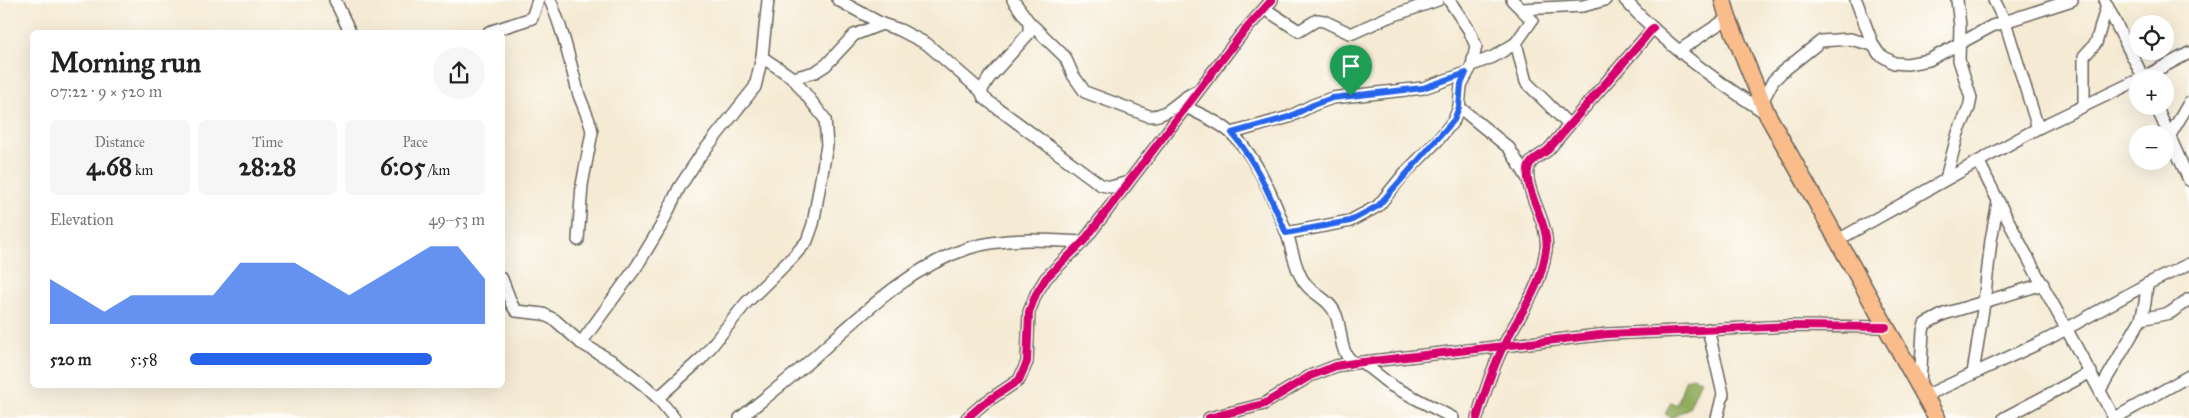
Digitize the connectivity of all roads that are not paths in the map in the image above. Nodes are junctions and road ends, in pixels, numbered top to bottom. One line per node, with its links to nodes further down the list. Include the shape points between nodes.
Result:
1 (335, 0): 28 (street)
2 (538, 0): 29 (street, via 532,18)
3 (550, 0): 63 (street, via 566,41 592,132 582,185)
4 (768, 0): 36 (street)
5 (838, 0): 25 (street)
6 (1014, 0): 23 (street)
7 (1438, 0): 18 (street, via 1353,33 1317,20 1299,32)
8 (1449, 0): 37 (street, via 1474,41 1476,51)
9 (1512, 0): 19 (street)
10 (1604, 0): 20 (street)
11 (1625, 0): 27 (street)
12 (1724, 0): 21 (highway)
13 (1856, 0): 26 (street)
14 (1956, 0): 31 (street)
15 (1994, 0): 24 (street)
16 (2072, 0): 24 (street)
17 (2106, 3): 38 (street); 45 (street, via 2096,43 2084,56)
18 (1269, 4): 42 (street)
19 (1521, 9): 20 (street); 22 (street)
20 (1553, 9): 22 (street)
21 (1728, 18): 34 (street); 48 (highway)
22 (1532, 21): 32 (street)
23 (1029, 22): 42 (street, via 1065,57 1085,92 1149,116 1157,116); 43 (street, via 1029,33)
24 (2005, 22): 31 (street); 50 (street)
25 (882, 24): 40 (street, via 854,35 815,72); 43 (street, via 927,44)
26 (1865, 24): 30 (street); 33 (street)
27 (1653, 28): 34 (street); 49 (street)
28 (349, 30)
29 (495, 30)
30 (1856, 39): 33 (street); 48 (street, via 1821,41 1773,81)
31 (1960, 42): 33 (street, via 1929,60 1907,64 1894,63 1879,54); 57 (street, via 1959,60 1971,98)
32 (1516, 43): 37 (street); 49 (street, via 1526,82)
33 (1873, 45)
34 (1680, 50): 48 (street, via 1721,85)
35 (2189, 53): 39 (street)
36 (762, 57): 40 (street); 76 (street, via 755,88 700,156 637,266)
37 (1469, 69): 47 (street, via 1461,84); 52 (street, via 1423,88 1332,98 1289,117)
38 (2137, 70)
39 (2158, 70)
40 (793, 78): 85 (street, via 820,110 827,128 817,208 807,241 746,303 702,358)
41 (2129, 85): 45 (street)
42 (1199, 90): 46 (street)
43 (981, 91): 60 (street, via 990,104 1101,185 1112,187)
44 (2189, 103): 51 (street)
45 (2084, 106): 50 (street)
46 (1186, 107): 52 (street); 60 (street)
47 (1459, 107): 54 (street, via 1509,148); 62 (street, via 1454,120 1438,140 1378,206 1350,221)
48 (1764, 108): 64 (highway)
49 (1568, 124): 55 (street, via 1544,154)
50 (2038, 128): 56 (street)
51 (2174, 128)
52 (1232, 133): 62 (street, via 1248,152 1261,176)
53 (2174, 148): 59 (street)
54 (1516, 158): 55 (street); 58 (street)
55 (1534, 160): 58 (street, via 1528,168)
56 (1979, 162): 57 (street); 61 (street)
57 (1946, 178): 64 (street)
58 (1529, 180): 77 (street, via 1547,248 1536,288)
59 (2189, 180)
60 (1125, 183): 65 (street)
61 (1998, 202): 67 (street); 71 (street)
62 (1286, 233): 78 (street, via 1301,278 1306,286 1331,305 1344,353)
63 (578, 240)
64 (1836, 241): 73 (highway)
65 (1082, 242): 87 (street, via 991,243 942,260 901,282); 88 (street, via 1046,278 1036,294 1029,312 1026,362 1019,380)
66 (2189, 264): 68 (street)
67 (2043, 284): 71 (street); 74 (street)
68 (2147, 284): 72 (street); 74 (street)
69 (505, 287): 76 (street, via 516,311 549,316)
70 (2189, 299): 72 (street, via 2170,313)
71 (1984, 303): 80 (street); 84 (street, via 1944,314 1925,324 1922,331)
72 (2141, 319): 82 (street)
73 (1886, 327): 75 (street); 84 (highway)
74 (2067, 327): 79 (street); 80 (street)
75 (1708, 329): 77 (street, via 1608,334); 92 (street, via 1723,394)
76 (581, 343): 85 (street, via 617,364)
77 (1504, 346): 78 (street); 91 (street)
78 (1359, 363): 89 (street, via 1336,366 1310,376 1264,404); 90 (street, via 1392,386)
79 (2090, 372): 82 (street); 94 (street)
80 (1974, 373): 84 (street)
81 (2187, 378): 83 (street); 95 (street)
82 (2100, 390): 95 (street)
83 (2189, 390)
84 (1922, 391): 93 (highway)
85 (658, 398): 86 (street)
86 (674, 418)
87 (740, 418)
88 (967, 418)
89 (1210, 418)
90 (1453, 418)
91 (1477, 418)
92 (1717, 418)
93 (1937, 418)
94 (2004, 418)
95 (2114, 418)

